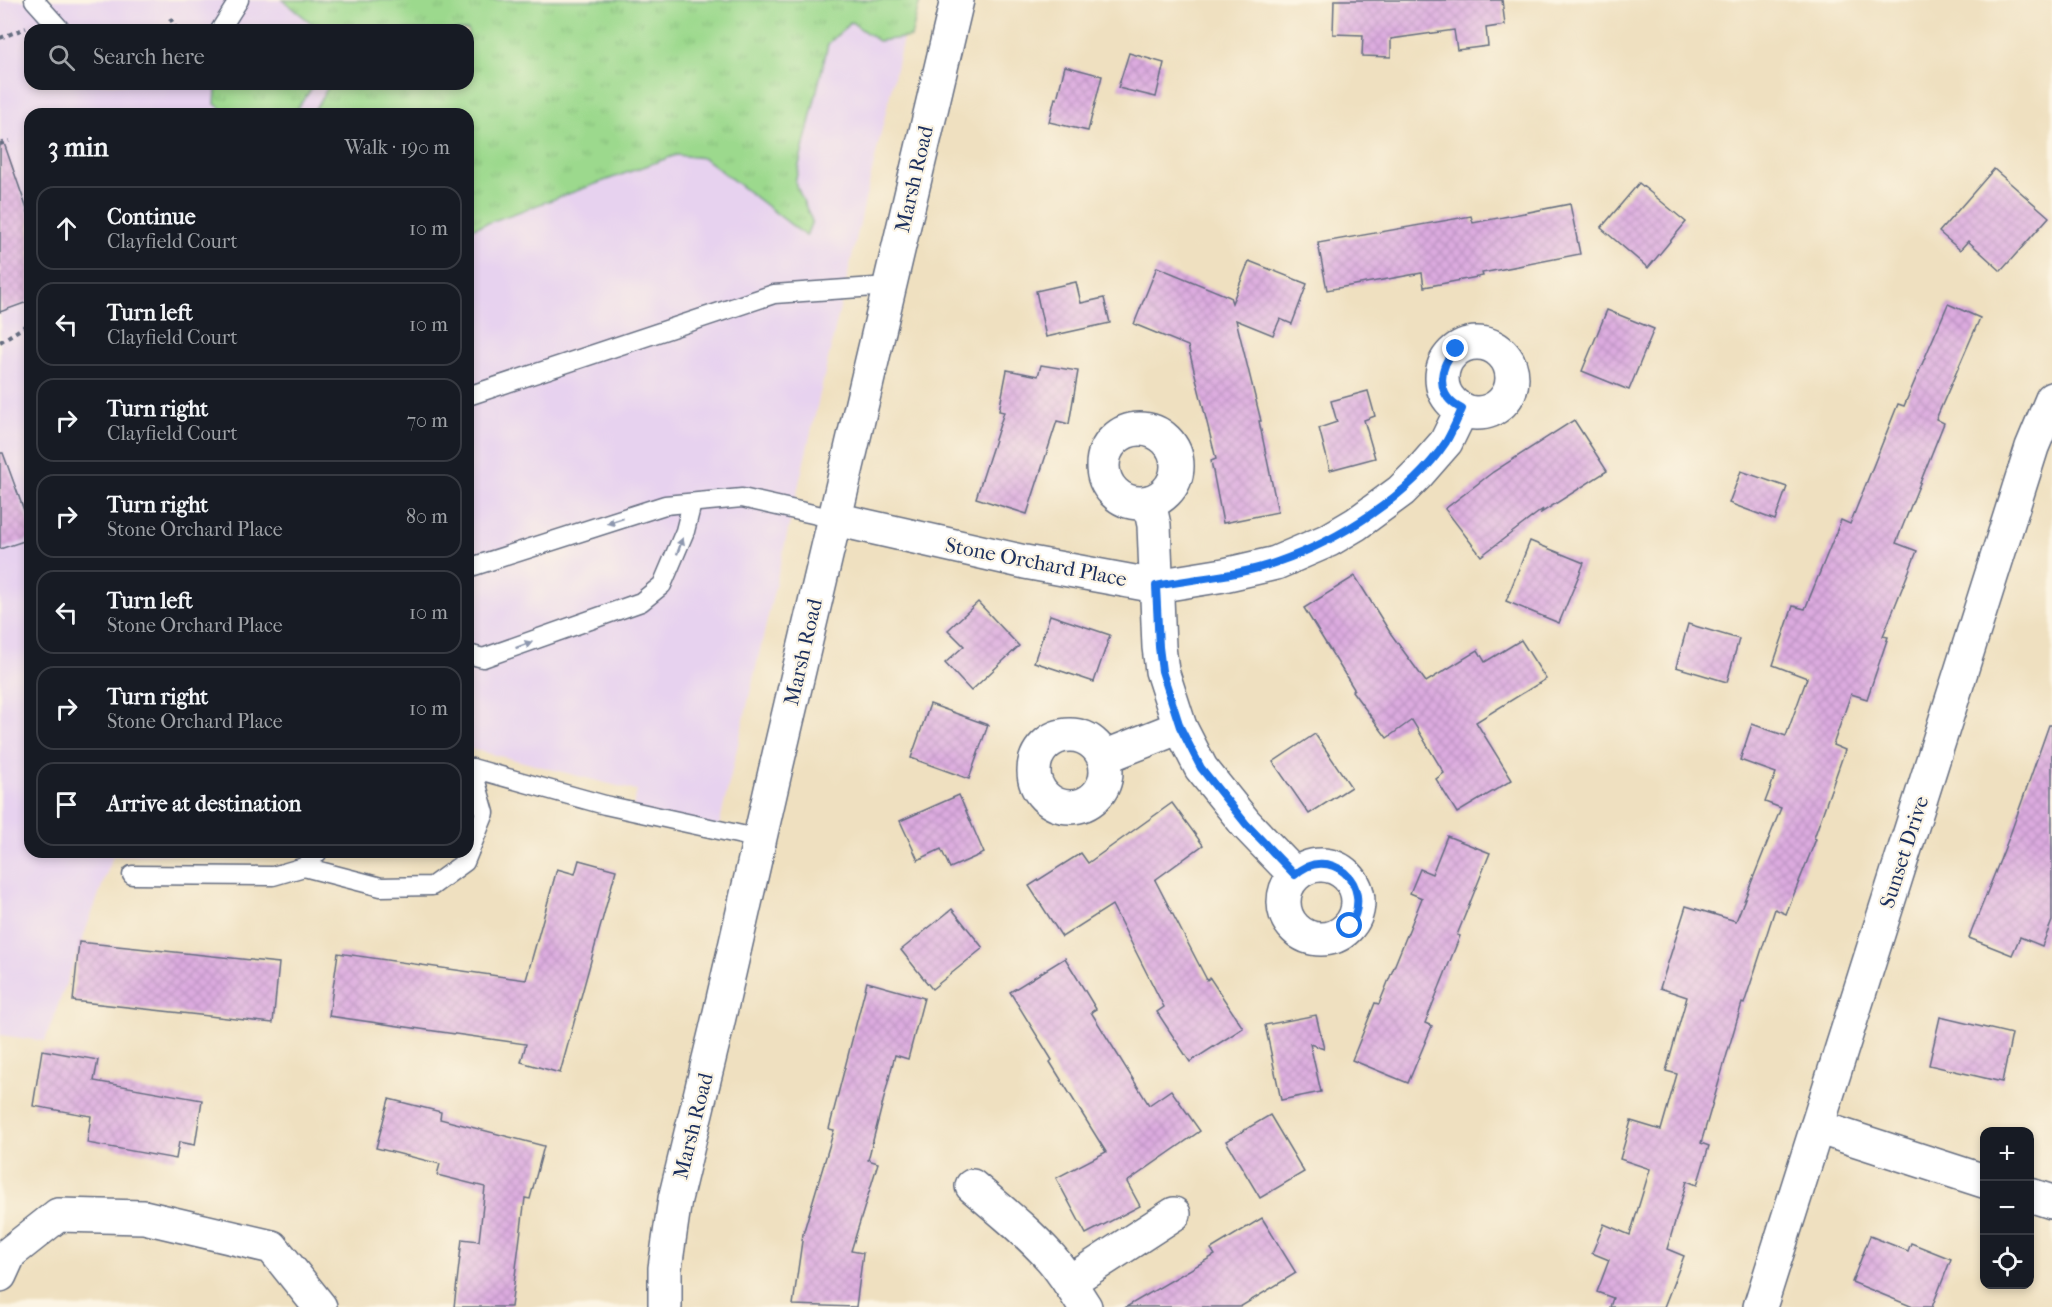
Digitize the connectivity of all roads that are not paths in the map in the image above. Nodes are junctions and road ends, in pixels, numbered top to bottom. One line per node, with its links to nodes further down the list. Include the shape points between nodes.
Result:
1 (34, 0): 4 (lane)
2 (239, 0): 5 (lane)
3 (957, 0): 6 (street, Marsh Road)
4 (56, 24)
5 (224, 24)
6 (889, 286): 7 (lane, via 774,294); 12 (street, Marsh Road)
7 (474, 394)
8 (2052, 399): 27 (street, Sunset Drive, via 2032,447)
9 (1462, 409): 14 (street, Stone Orchard Place, via 1446,442 1401,491 1329,540 1276,563)
10 (1149, 502): 14 (street, via 1154,525)
11 (692, 503): 12 (lane, via 742,498); 13 (lane, one-way to 13, via 664,505); 15 (lane, one-way to 11, via 483,658 640,602 662,585 686,531)
12 (835, 519): 14 (street, Stone Orchard Place); 20 (street, Marsh Road)
13 (474, 566)
14 (1156, 586): 16 (street, via 1162,671)
15 (474, 656)
16 (1180, 727): 17 (street); 26 (street, via 1201,768 1246,824)
17 (1104, 757)
18 (474, 770): 20 (lane)
19 (474, 781): 21 (lane, via 485,813)
20 (760, 839): 36 (street, Marsh Road, via 675,1199)
21 (474, 840)
22 (312, 858): 24 (lane)
23 (467, 858): 24 (lane, via 432,886 381,887)
24 (304, 867): 25 (lane, via 273,876)
25 (132, 875)
26 (1295, 875)
27 (1817, 1127): 28 (street); 37 (street, Sunset Drive)
28 (1980, 1179)
29 (972, 1186): 34 (street, via 1052,1259)
30 (2034, 1196): 31 (street)
31 (2052, 1202)
32 (1174, 1214): 34 (street)
33 (0, 1275): 35 (street, via 10,1253 58,1215 144,1217 272,1246)
34 (1077, 1294)
35 (320, 1307)
36 (664, 1307)
37 (1760, 1307)

